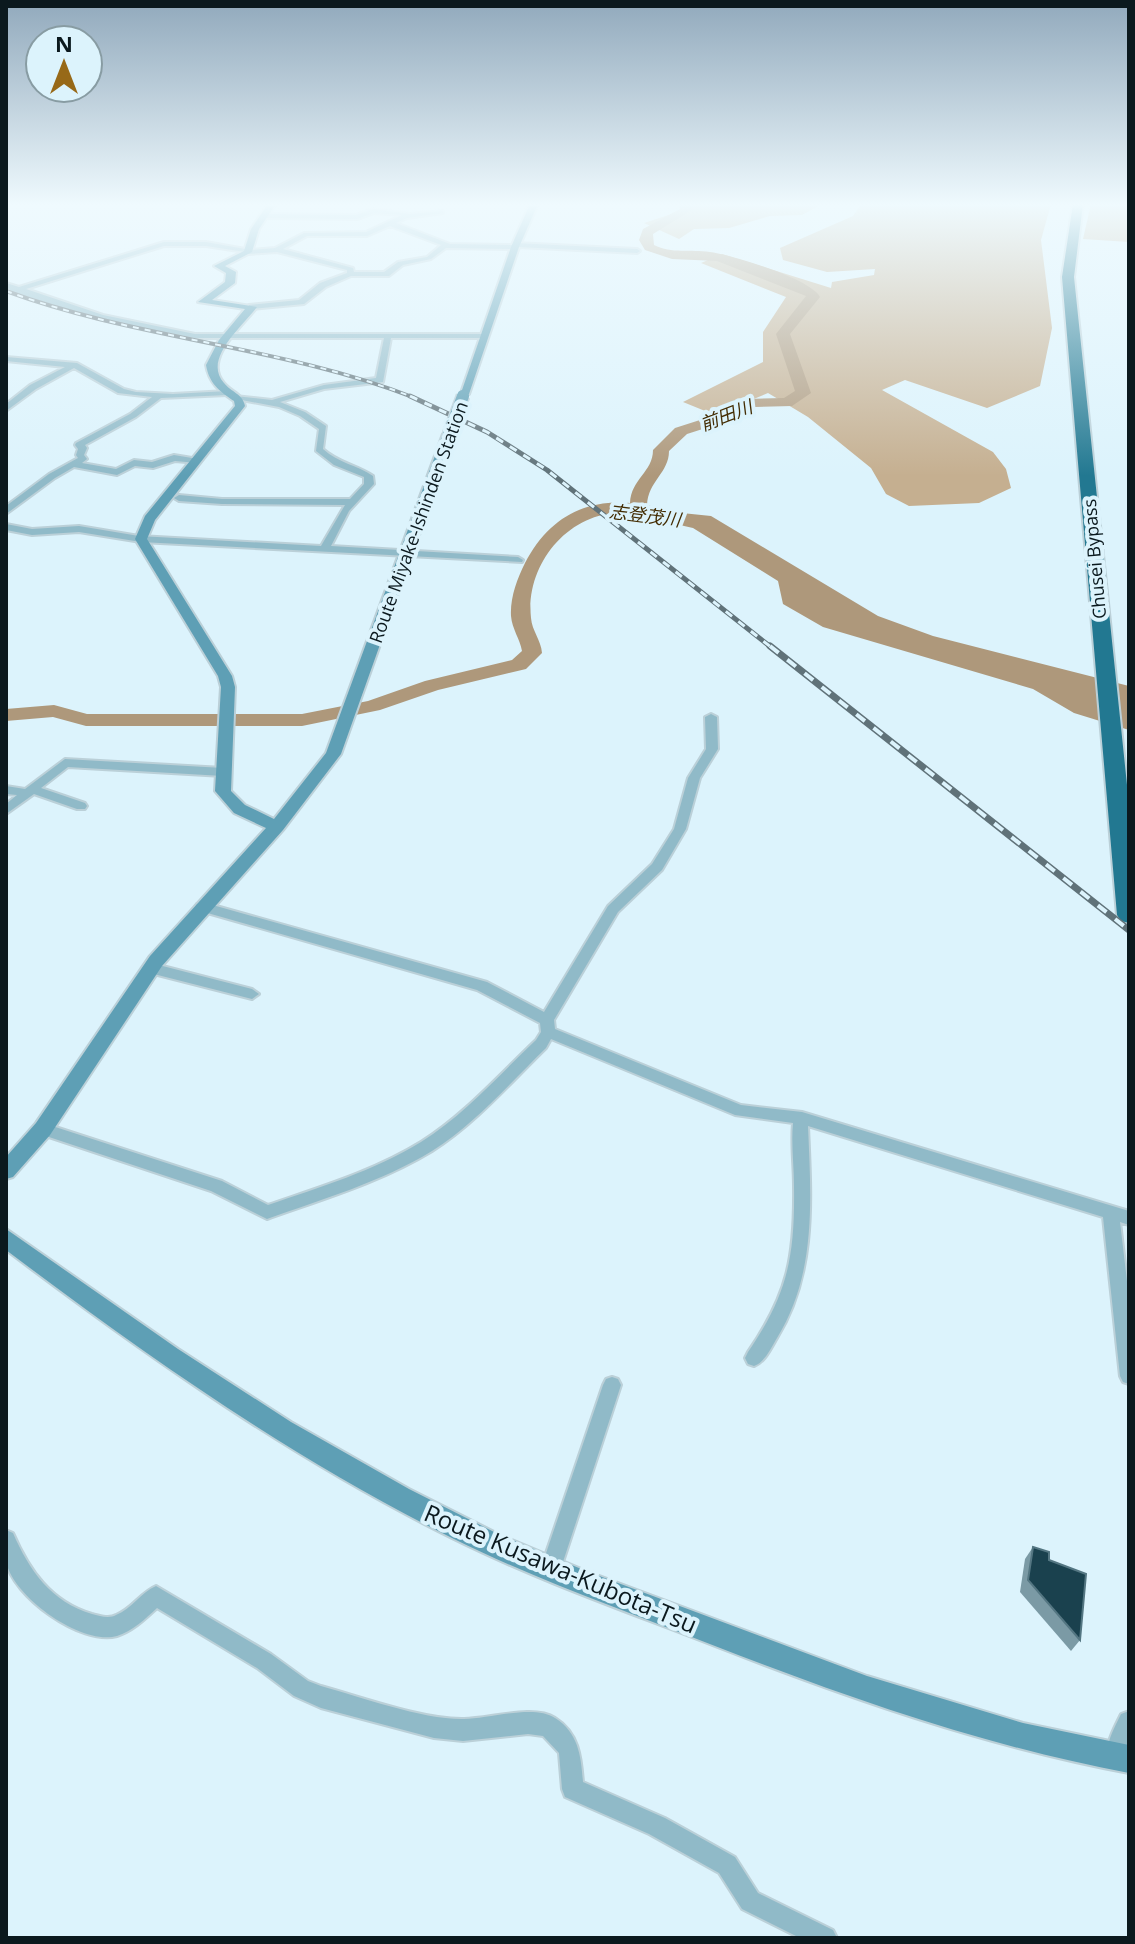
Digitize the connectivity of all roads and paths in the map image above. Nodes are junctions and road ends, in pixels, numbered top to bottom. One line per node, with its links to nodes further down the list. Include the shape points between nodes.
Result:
1 (32, 295): 8 (street)
2 (213, 295): 6 (main road, via 203,302)
3 (310, 295): 6 (street, via 301,302)
4 (498, 295): 11 (main road, Route Miyake-Ishinden Station)
5 (1070, 295): 36 (highway, Chusei Bypass)
6 (252, 307): 9 (main road)
7 (137, 311): 8 (street)
8 (118, 320): 9 (street, via 195,336)
9 (227, 336): 10 (street); 15 (main road, via 211,364 214,377)
10 (388, 336): 11 (street); 16 (street, via 380,380)
11 (484, 336): 26 (main road, Route Miyake-Ishinden Station, bridge)
12 (6, 359): 13 (street)
13 (74, 365): 14 (street, via 121,391); 17 (street)
14 (159, 395): 15 (street); 19 (street, via 145,410 79,445 83,459)
15 (231, 395): 16 (street); 18 (main road, via 241,403 239,408)
16 (276, 400): 21 (street, via 323,428 319,449 325,456 368,476 367,486)
17 (6, 408)
18 (195, 461): 19 (street, via 134,463 117,472); 24 (main road, via 149,519)
19 (76, 465): 22 (street)
20 (179, 498): 21 (street)
21 (351, 502): 25 (street)
22 (6, 511)
23 (6, 527): 24 (street, via 32,532 79,529)
24 (141, 539): 25 (street); 29 (main road, via 220,665 228,687)
25 (325, 548): 26 (street)
26 (407, 552): 27 (street); 34 (main road, Route Miyake-Ishinden Station, via 343,731 317,779)
27 (518, 560)
28 (711, 717): 39 (street, via 712,749 694,778 670,849 643,883 617,902)
29 (223, 772): 31 (street, via 65,763); 34 (main road, via 228,799 251,817)
30 (6, 790): 31 (street)
31 (29, 791): 32 (street); 33 (street)
32 (81, 806)
33 (6, 810)
34 (277, 826): 35 (main road, Route Miyake-Ishinden Station)
35 (202, 907): 37 (main road, Route Miyake-Ishinden Station); 39 (street, via 482,986)
36 (1129, 915)
37 (151, 968): 38 (street); 41 (main road, Route Miyake-Ishinden Station)
38 (252, 994)
39 (548, 1026): 40 (street, via 740,1111); 41 (street, via 519,1067 427,1146 369,1176 275,1210 262,1211 216,1186)
40 (802, 1118): 43 (street); 46 (street, via 802,1225 793,1281 780,1318)
41 (43, 1129): 42 (main road, Route Miyake-Ishinden Station)
42 (6, 1171)
43 (1111, 1213): 44 (street); 47 (street)
44 (1129, 1218)
45 (6, 1238): 50 (main road, Route Kusawa-Kubota-Tsu, via 238,1403 378,1486)
46 (754, 1358)
47 (1129, 1376)
48 (612, 1385): 50 (street)
49 (6, 1540): 53 (street, via 38,1595 70,1618 104,1628 120,1625 156,1596 321,1697 434,1727 549,1726 569,1749 573,1789 727,1865 750,1901)
50 (551, 1568): 52 (main road, Route Kusawa-Kubota-Tsu, via 783,1660 931,1711)
51 (1129, 1722): 52 (street, via 1119,1741)
52 (1124, 1758)
53 (825, 1938)

